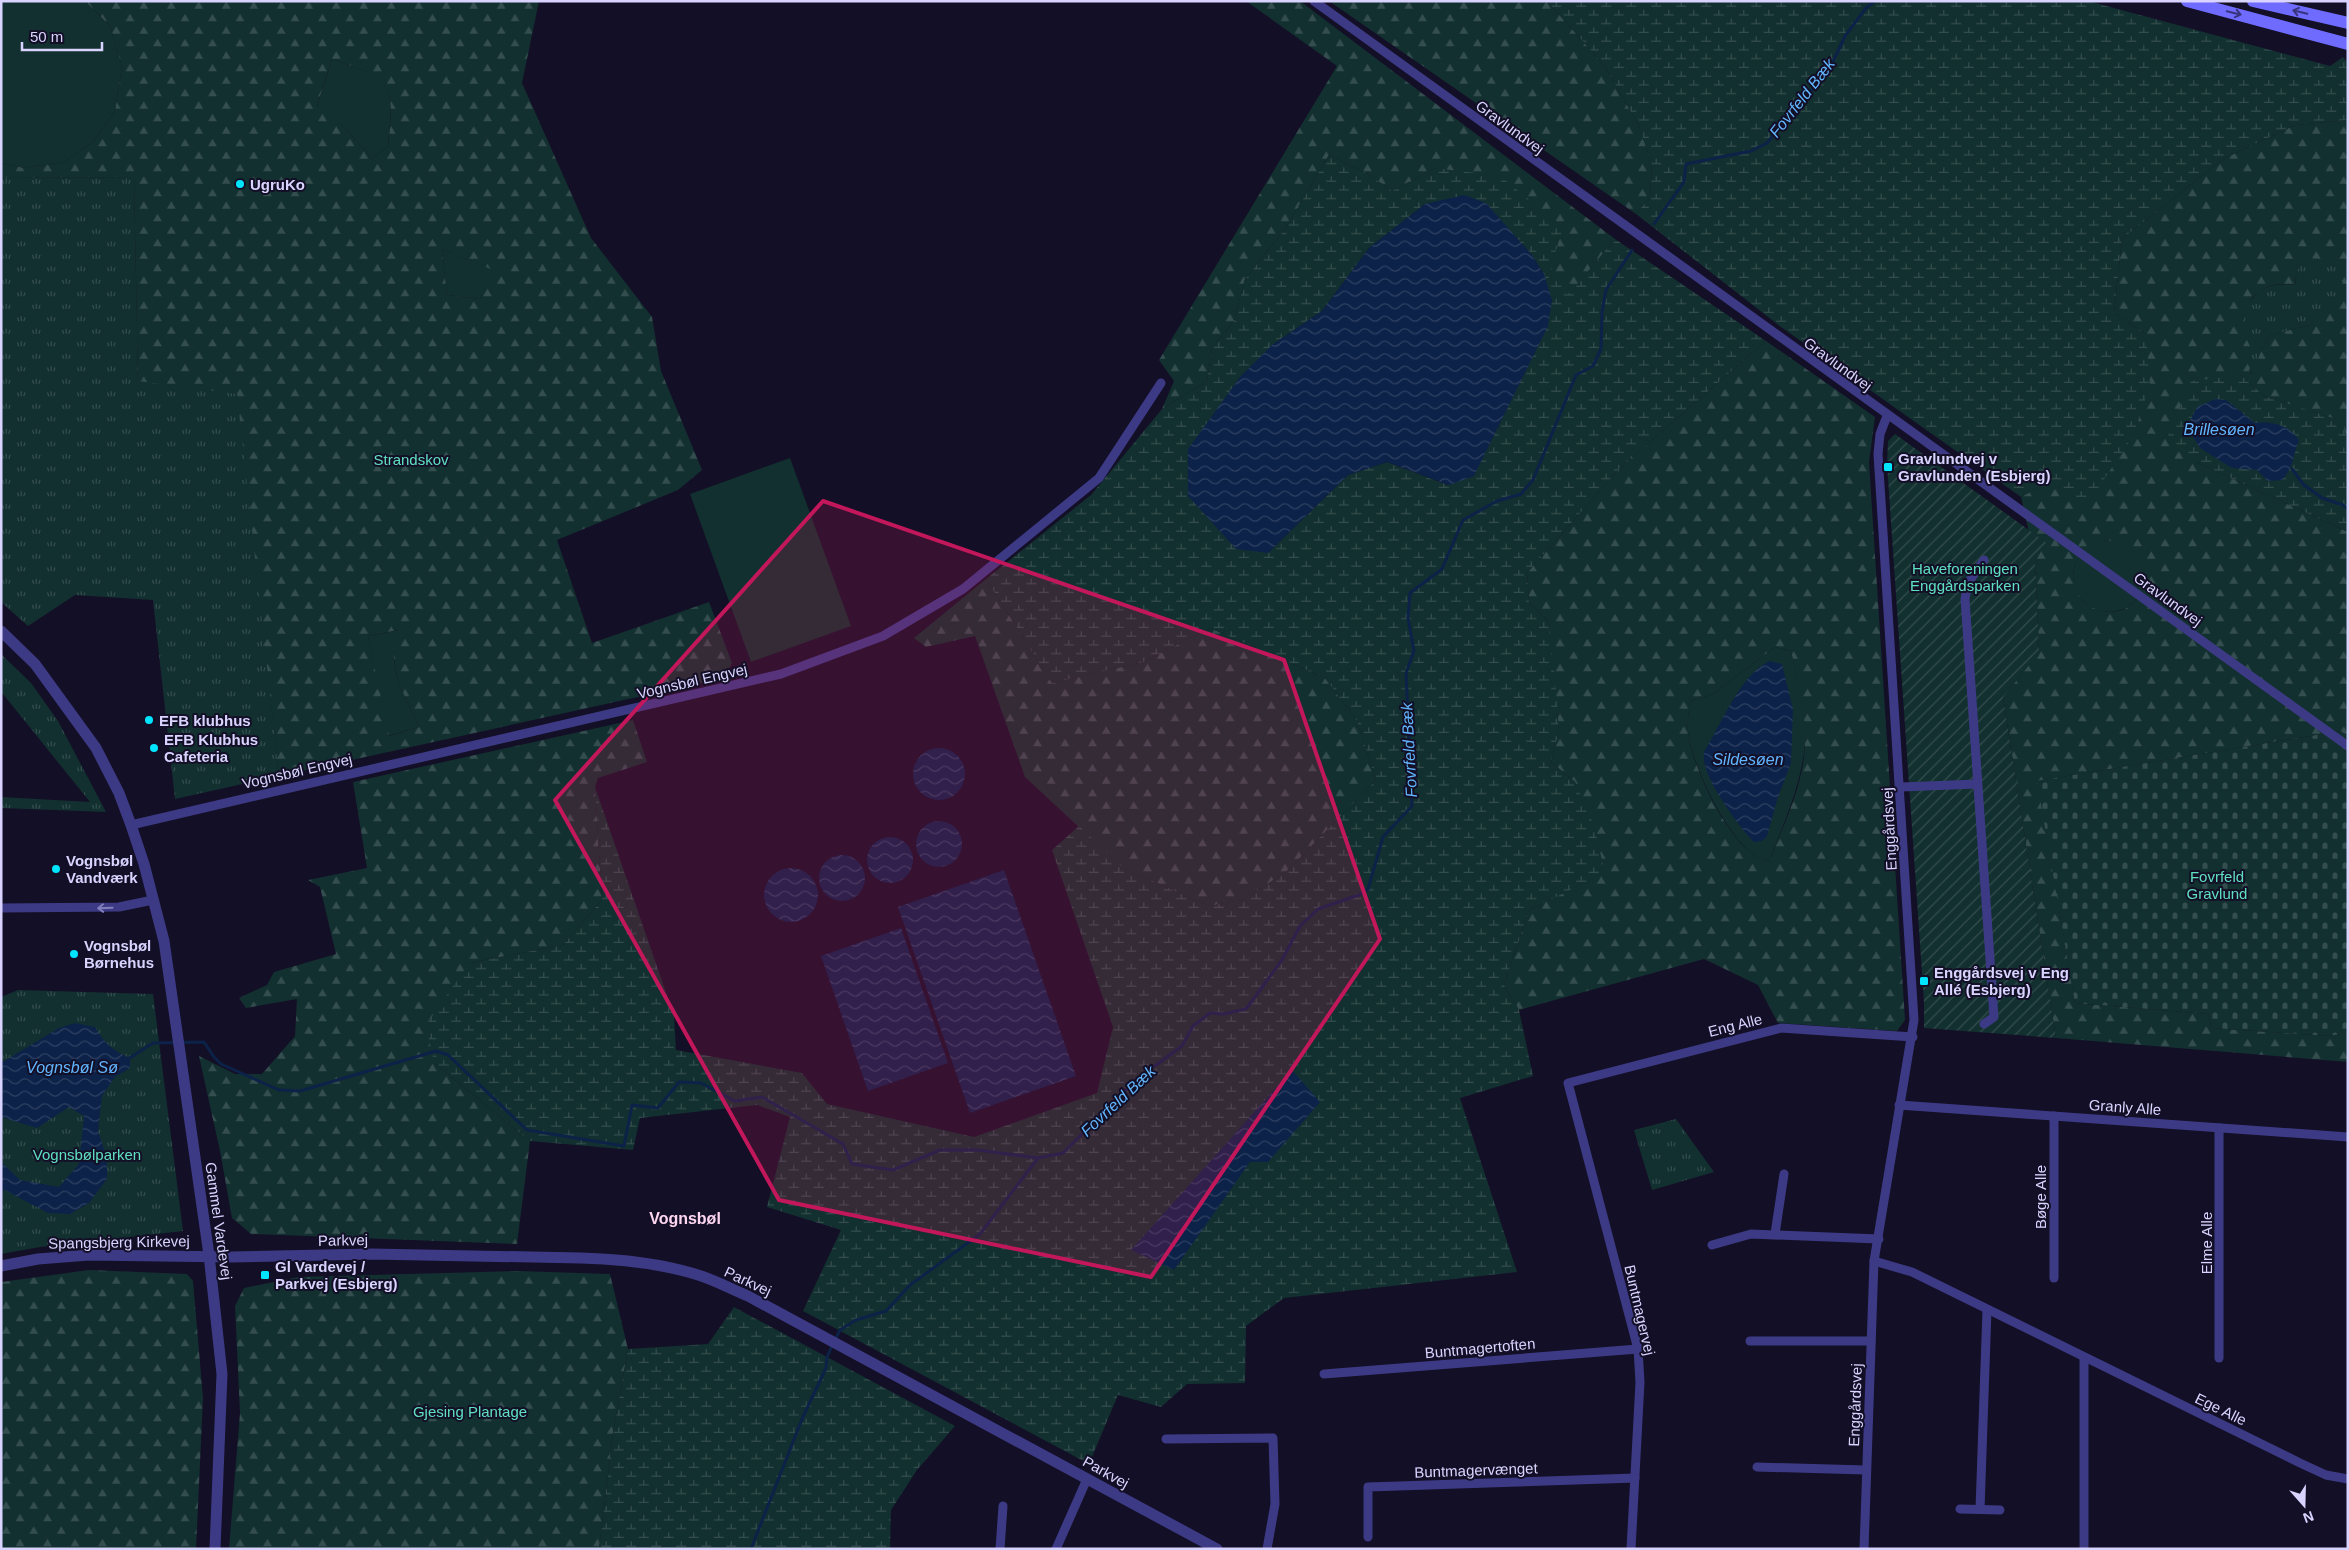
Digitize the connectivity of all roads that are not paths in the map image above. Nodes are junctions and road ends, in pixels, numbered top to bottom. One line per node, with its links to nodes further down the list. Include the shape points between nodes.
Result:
1 (1314, 1): 7 (street, Gravlundvej)
2 (2186, 1): 5 (main road, one-way to 5)
3 (2253, 1): 4 (main road, one-way to 3)
4 (2348, 23)
5 (2348, 44)
6 (1160, 383): 13 (street, Vognsbøl Engvej, via 1099,478 963,589 883,636 781,674)
7 (1887, 416): 10 (street, Gravlundvej); 12 (street, Enggårdsvej, via 1880,434 1878,454)
8 (1984, 560): 11 (street, via 1968,583 1966,599)
9 (1, 631): 13 (street, Gammel Vardevej, via 35,664 82,726 119,793)
10 (2348, 746)
11 (1977, 784): 12 (street); 16 (street, via 1994,1017)
12 (1900, 787): 17 (street, Enggårdsvej)
13 (130, 825): 14 (street, Gammel Vardevej)
14 (153, 900): 15 (street, one-way to 15, via 119,907); 27 (street, Gammel Vardevej, via 164,941)
15 (1, 908)
16 (1984, 1024)
17 (1913, 1037): 18 (street, Eng Alle, via 1781,1028); 19 (street, Enggårdsvej)
18 (1568, 1083): 34 (street, Buntmagervej)
19 (1900, 1105): 20 (street, Granly Alle); 25 (street, Enggårdsvej)
20 (2054, 1116): 21 (street, Granly Alle); 30 (street, Bøge Alle)
21 (2220, 1128): 22 (street, Granly Alle); 36 (street, Elme Alle)
22 (2348, 1137)
23 (1784, 1174): 24 (street)
24 (1775, 1234): 25 (street); 26 (street, via 1751,1234)
25 (1878, 1239): 28 (street, Enggårdsvej)
26 (1712, 1245)
27 (209, 1256): 29 (street, Spangsbjerg Kirkevej, via 89,1255); 42 (street, Parkvej, via 372,1254 616,1259 697,1274 748,1296); 49 (street, Gammel Vardevej, via 222,1374)
28 (1874, 1261): 31 (street, Ege Alle, via 1912,1272); 33 (street, Enggårdsvej)
29 (1, 1266)
30 (2054, 1278)
31 (1987, 1310): 35 (street, Ege Alle); 46 (street)
32 (1750, 1341): 33 (street, Enggårdsvej)
33 (1871, 1341): 40 (street, Enggårdsvej)
34 (1638, 1350): 37 (street, Buntmagertoften); 41 (street, Buntmagervej, via 1640,1382)
35 (2084, 1358): 43 (street, Ege Alle, via 2326,1475); 56 (street)
36 (2219, 1358)
37 (1324, 1374)
38 (1166, 1439): 53 (street, via 1273,1438 1275,1504)
39 (1757, 1467): 40 (street)
40 (1866, 1470): 55 (street, Enggårdsvej)
41 (1635, 1478): 48 (street, Buntmagervænget, via 1368,1487); 54 (street, Buntmagervej)
42 (1087, 1479): 51 (street); 52 (street, Parkvej)
43 (2348, 1479)
44 (1003, 1506): 50 (street)
45 (1960, 1509): 46 (street)
46 (1980, 1510): 47 (street)
47 (2000, 1510)
48 (1368, 1537)
49 (215, 1549)
50 (1000, 1549)
51 (1056, 1549)
52 (1218, 1549)
53 (1267, 1549)
54 (1631, 1549)
55 (1864, 1549)
56 (2084, 1549)

